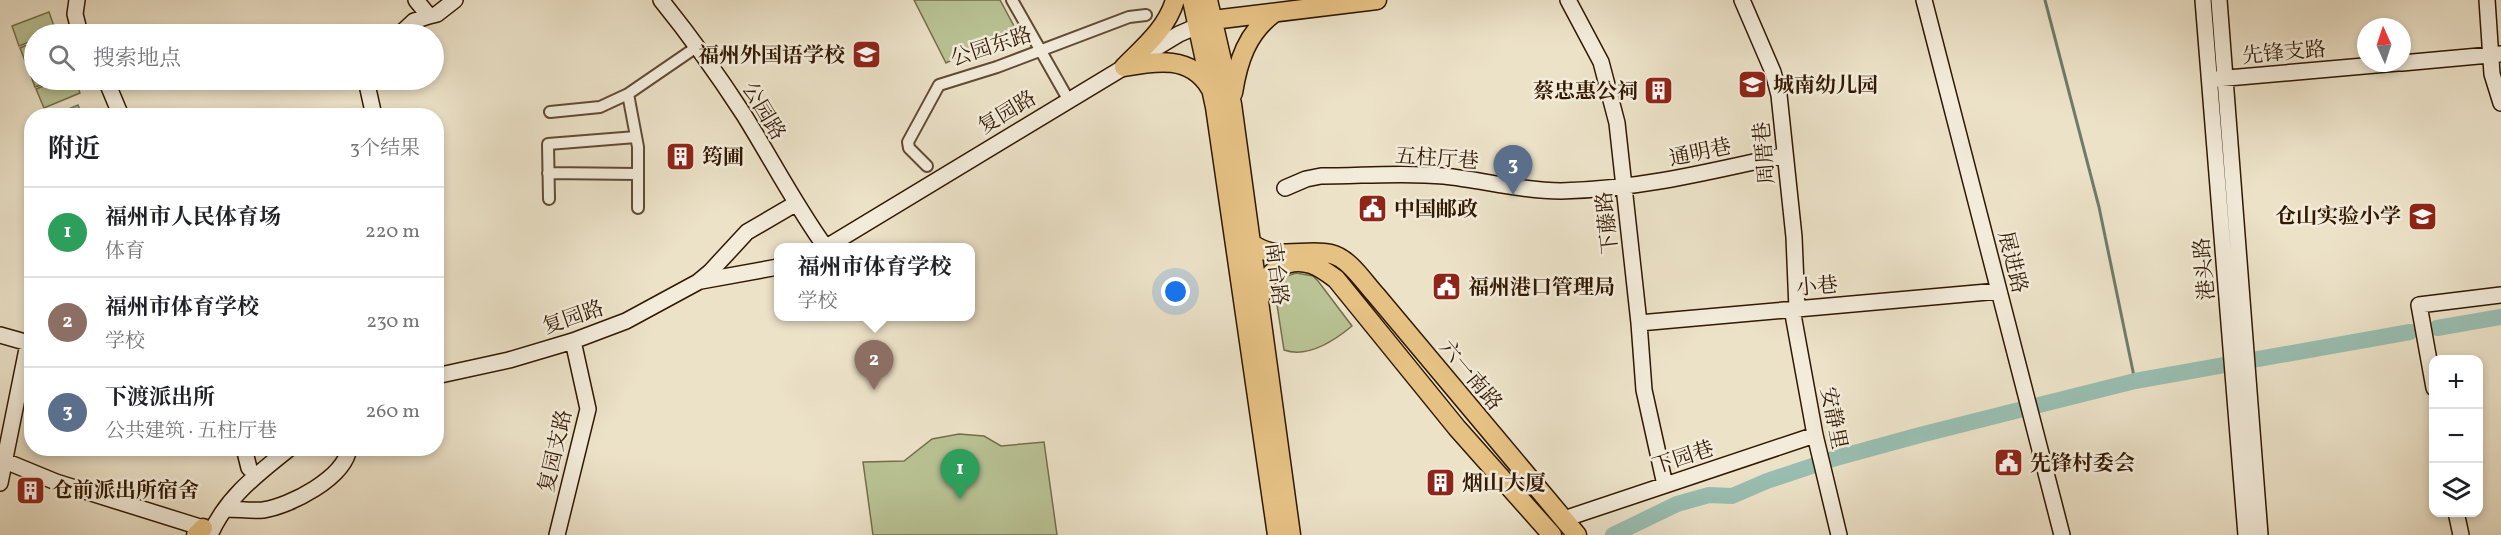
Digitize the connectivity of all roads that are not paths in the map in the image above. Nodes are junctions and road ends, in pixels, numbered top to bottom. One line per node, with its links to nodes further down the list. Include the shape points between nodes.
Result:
1 (77, 0): 20 (street)
2 (416, 0): 17 (street)
3 (455, 0): 17 (street)
4 (661, 0): 22 (street, 公园路)
5 (1012, 0): 23 (street)
6 (1175, 0): 26 (main road, via 1155,35)
7 (1192, 0): 19 (main road)
8 (1208, 0): 19 (main road)
9 (1377, 0): 16 (main road)
10 (1568, 0): 44 (street, 下藤路, via 1605,74 1617,123)
11 (1742, 0): 40 (street, 周厝巷, via 1776,80)
12 (1923, 0): 54 (street, 展进路)
13 (2203, 0): 28 (street, 港头路)
14 (2219, 0): 28 (street, 港头路)
15 (2487, 0): 24 (street)
16 (1274, 13): 19 (main road); 35 (main road, via 1246,46 1238,65)
17 (433, 15): 21 (street)
18 (1146, 15): 23 (street, 公园东路, via 1129,17)
19 (1206, 23): 26 (street, 复园路, via 1179,34); 31 (main road, 南台路); 35 (main road, 南台路)
20 (78, 24)
21 (411, 24)
22 (698, 46): 32 (street); 47 (street, 公园路)
23 (1040, 51): 33 (street); 41 (street, 公园东路, via 939,85 908,142)
24 (2496, 54): 25 (street, 先锋支路); 34 (street, via 2492,74)
25 (2411, 62)
26 (1124, 67): 31 (main road, via 1157,61 1183,64 1205,79); 33 (street, 复园路)
27 (2357, 67): 28 (street, 先锋支路)
28 (2217, 79): 65 (street, 港头路)
29 (110, 90): 36 (street)
30 (368, 90): 37 (street)
31 (1212, 92): 80 (main road, 南台路)
32 (628, 94): 38 (street, via 600,107); 39 (street)
33 (1068, 99): 51 (street, 复园路)
34 (2501, 103)
35 (1232, 104): 49 (main road, 南台路)
36 (118, 108)
37 (372, 108)
38 (550, 112)
39 (636, 137): 42 (street, via 548,144); 43 (street)
40 (1785, 155): 44 (street, 通明巷, via 1677,180); 56 (street, 周厝巷, via 1794,237)
41 (927, 166)
42 (548, 173): 43 (street); 46 (street)
43 (638, 174): 48 (street)
44 (1624, 187): 45 (street, 五柱厅巷, via 1545,190 1419,175 1321,176); 58 (street, 下藤路)
45 (1286, 188)
46 (549, 199)
47 (795, 204): 50 (street, 公园路); 53 (street, 复园路, via 744,235)
48 (638, 208)
49 (1250, 242): 57 (main road, 南台路); 77 (main road, 六一南路, via 1272,254 1332,254 1344,260)
50 (823, 243)
51 (833, 243)
52 (774, 268): 53 (street)
53 (698, 282): 61 (street, 复园路, via 626,321)
54 (1999, 291): 56 (street, 小巷); 85 (street, 展进路)
55 (2501, 294): 62 (street, via 2419,305)
56 (1795, 309): 58 (street, 小巷); 66 (street, 安静里)
57 (1259, 311): 81 (main road, 南台路); 82 (main road, 六一南路, via 1265,280 1285,265 1310,264 1336,279 1457,428)
58 (1639, 323): 74 (street, 下藤路, via 1644,390)
59 (0, 335): 60 (street)
60 (24, 341)
61 (573, 341): 64 (street, 复园路); 79 (street, 复园支路, via 588,409)
62 (2429, 366)
63 (24, 371): 71 (street)
64 (444, 374)
65 (2241, 377): 86 (street, 港头路); 87 (street, 港头路)
66 (1817, 441): 74 (street, 下园巷); 84 (street, 安静里)
67 (246, 456): 72 (street)
68 (263, 456): 72 (street)
69 (279, 456): 75 (street, via 261,470)
70 (347, 456): 75 (street, via 337,471 286,503 263,510)
71 (5, 461): 73 (street); 78 (street)
72 (249, 468): 78 (street, via 215,505)
73 (0, 483)
74 (1665, 485): 77 (street, 下园巷)
75 (226, 509): 78 (street)
76 (2457, 517): 88 (street)
77 (1564, 519): 83 (main road, 六一南路)
78 (202, 533)
79 (557, 535)
80 (1277, 535)
81 (1291, 535)
82 (1552, 535)
83 (1577, 535)
84 (1839, 535)
85 (2062, 535)
86 (2246, 535)
87 (2260, 535)
88 (2461, 535)

